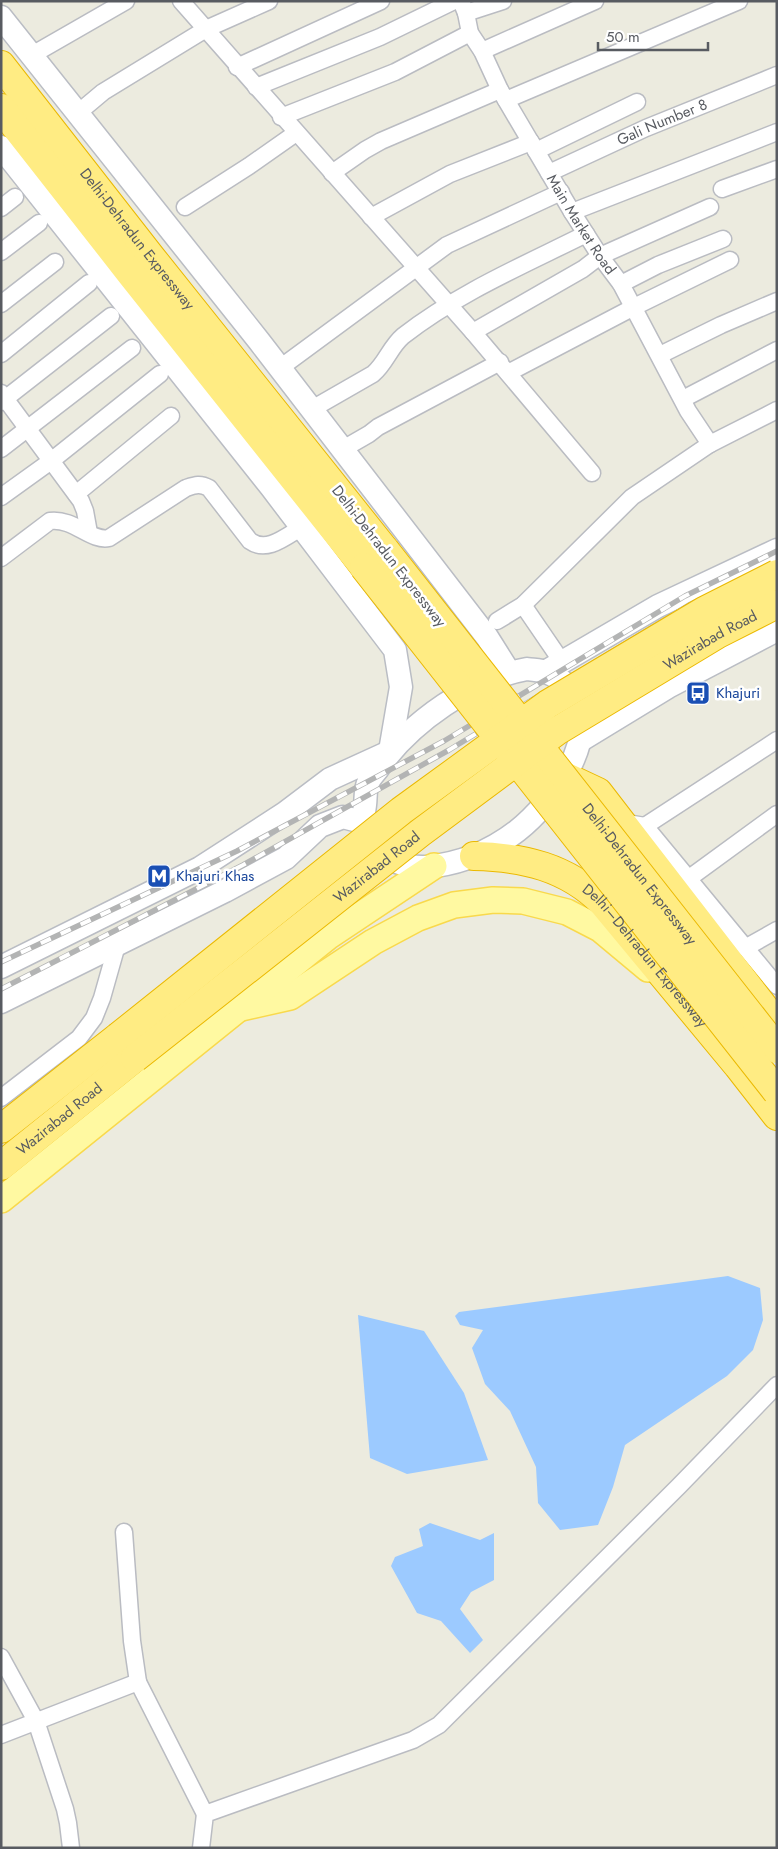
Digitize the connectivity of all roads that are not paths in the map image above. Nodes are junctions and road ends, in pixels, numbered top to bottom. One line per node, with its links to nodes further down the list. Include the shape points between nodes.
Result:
1 (126, 1): 14 (street)
2 (181, 1): 11 (street)
3 (269, 1): 11 (street)
4 (381, 1): 16 (street)
5 (454, 1): 18 (street, via 380,37)
6 (503, 1): 9 (street)
7 (595, 1): 13 (street)
8 (739, 1): 19 (street)
9 (464, 7): 12 (street, Main Market Road)
10 (1, 17): 14 (main road)
11 (206, 29): 16 (street); 22 (street, via 103,92)
12 (470, 33): 13 (street, Main Market Road); 23 (street, via 395,72)
13 (482, 51): 19 (street, Main Market Road)
14 (32, 55): 22 (main road)
15 (1, 65): 106 (highway, Delhi-Dehradun Expressway, bridge)
16 (237, 67): 18 (street)
17 (777, 75): 30 (street, Gali Number 8, via 646,128)
18 (256, 88): 23 (street)
19 (503, 95): 27 (street, Main Market Road); 29 (street, via 381,141)
20 (637, 102): 27 (street)
21 (1, 108): 107 (highway, Delhi-Dehradun Expressway, bridge)
22 (78, 113): 59 (main road)
23 (281, 117): 25 (street)
24 (777, 132): 37 (street)
25 (296, 133): 29 (street); 34 (street)
26 (1, 147): 75 (main road)
27 (533, 147): 30 (street, Main Market Road); 38 (street, via 445,176)
28 (777, 169): 31 (street)
29 (332, 173): 38 (street)
30 (549, 173): 32 (street, Main Market Road)
31 (722, 189)
32 (561, 192): 37 (street, Main Market Road); 46 (street, via 457,239)
33 (15, 197): 36 (street)
34 (185, 207)
35 (710, 207): 43 (street)
36 (1, 208)
37 (572, 212): 40 (street, Main Market Road)
38 (371, 217): 46 (street)
39 (39, 223): 42 (street)
40 (586, 234): 43 (street, Main Market Road); 51 (street)
41 (724, 239): 48 (street, via 658,265)
42 (1, 252)
43 (600, 256): 48 (street, Main Market Road); 54 (street)
44 (730, 260): 52 (street)
45 (55, 262): 50 (street)
46 (416, 269): 51 (street); 59 (street)
47 (89, 283): 57 (street)
48 (621, 284): 52 (street, Main Market Road)
49 (777, 301): 58 (street)
50 (1, 304)
51 (448, 305): 54 (street); 64 (street, via 396,343 373,374)
52 (634, 307): 58 (street, Main Market Road); 60 (street)
53 (111, 316): 62 (street)
54 (473, 332): 60 (street)
55 (132, 348): 67 (street)
56 (777, 350): 63 (street)
57 (1, 354)
58 (660, 356): 63 (street, Main Market Road)
59 (280, 368): 64 (main road)
60 (504, 368): 70 (street, via 378,427); 72 (street)
61 (160, 374): 71 (street)
62 (3, 398): 67 (street)
63 (683, 399): 68 (street, Main Market Road)
64 (312, 409): 70 (main road)
65 (777, 410): 68 (street)
66 (171, 416): 73 (street)
67 (28, 429): 69 (street); 71 (street)
68 (710, 444): 82 (street, via 632,496)
69 (1, 449)
70 (342, 449): 86 (main road, via 487,637)
71 (51, 461): 73 (street); 74 (street)
72 (592, 473)
73 (76, 494): 76 (street, via 85,510)
74 (1, 497)
75 (294, 531): 76 (street, via 268,545 262,546 250,540 203,484 186,488 109,538 102,540); 90 (main road, via 395,650 401,686)
76 (89, 533): 78 (street, via 70,522 50,520)
77 (777, 550): 80 (main road)
78 (1, 558)
79 (777, 574): 110 (highway, Wazirabad Road, bridge, via 704,611 548,704 401,811)
80 (667, 602): 85 (main road); 87 (main road, via 688,604 706,622 709,634 706,659)
81 (777, 604): 112 (highway, Wazirabad Road, bridge, via 718,634 558,731 420,832)
82 (523, 605): 83 (street); 85 (street)
83 (497, 622)
84 (777, 630): 87 (main road, Wazirabad Road)
85 (554, 667): 86 (main road); 88 (main road, via 581,712)
86 (509, 672): 90 (main road, via 476,686 445,705)
87 (689, 677): 88 (main road, Wazirabad Road)
88 (581, 740): 91 (main road)
89 (777, 740): 94 (street)
90 (390, 751): 93 (main road, via 368,783); 101 (main road, via 330,779 285,813 200,868)
91 (564, 776): 94 (highway, via 598,792); 95 (main road, via 551,796 522,826)
92 (777, 814): 97 (street)
93 (362, 822): 96 (main road, via 372,843 389,858 403,865); 99 (main road, via 343,817 320,826 286,858)
94 (633, 824): 97 (street); 105 (highway)
95 (474, 856): 96 (main road); 109 (highway, Delhi–Dehradun Expressway, via 530,862 588,888)
96 (434, 866): 104 (main road, via 330,936)
97 (688, 879): 100 (street)
98 (777, 930): 100 (street)
99 (117, 945): 103 (main road); 108 (street, via 94,1018 78,1038)
100 (745, 948): 102 (street)
101 (1, 967)
102 (776, 985)
103 (1, 1002)
104 (241, 1008): 111 (main road, via 290,997 373,942 418,918 454,905 493,900 523,901 567,912 600,929 652,973); 113 (main road)
105 (777, 1024)
106 (777, 1049)
107 (777, 1092)
108 (1, 1098)
109 (777, 1116)
110 (1, 1129)
111 (777, 1132)
112 (1, 1166)
113 (1, 1200)
114 (777, 1385): 120 (street, via 439,1725 413,1740)
115 (124, 1532): 117 (street)
116 (1, 1657): 118 (street)
117 (138, 1682): 118 (street); 120 (street)
118 (36, 1721): 119 (street); 121 (street, via 65,1809)
119 (1, 1734)
120 (206, 1814): 122 (street)
121 (71, 1848)
122 (201, 1848)

